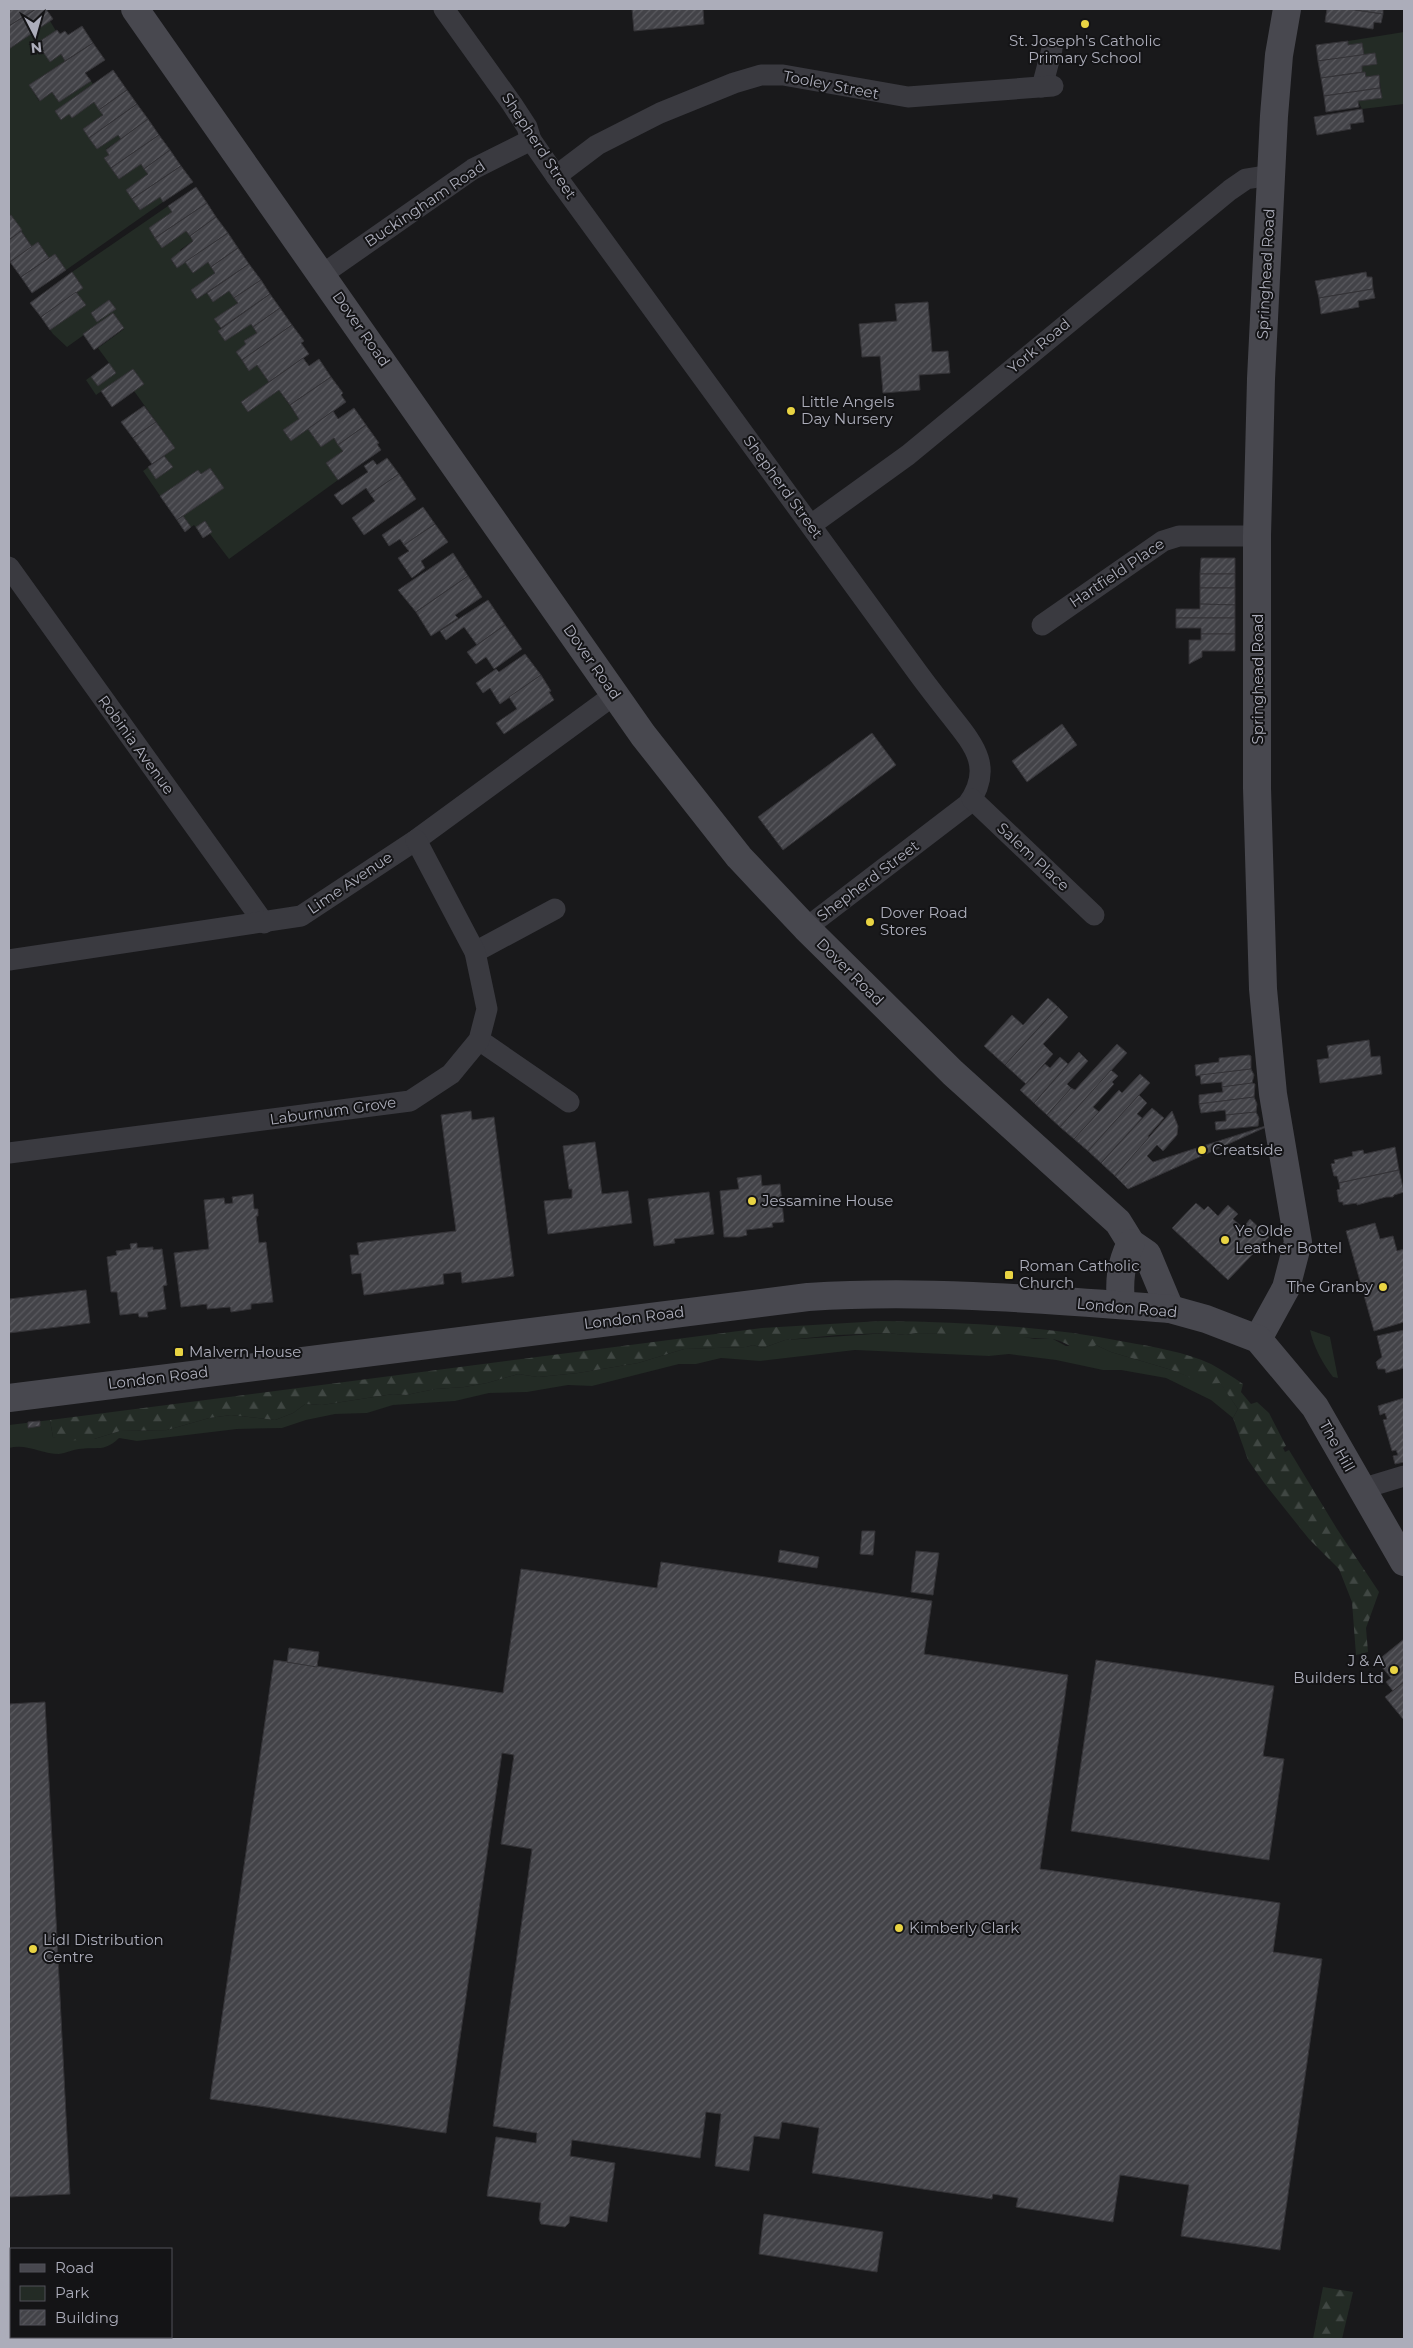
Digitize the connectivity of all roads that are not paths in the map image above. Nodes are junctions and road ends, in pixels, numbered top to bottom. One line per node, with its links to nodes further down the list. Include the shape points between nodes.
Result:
1 (135, 9): 8 (street, Dover Road)
2 (444, 9): 5 (street, Shepherd Street, via 512,104 527,127)
3 (1287, 9): 6 (street, Springhead Road, via 1277,71)
4 (1052, 49): 7 (street, Tooley Street, via 1048,87 908,97 783,75 761,75 651,117 597,145)
5 (531, 140): 7 (street, Shepherd Street); 8 (street, Buckingham Road, via 473,169)
6 (1271, 175): 9 (street, York Road, via 1246,179 1230,190 908,455); 10 (street, Springhead Road)
7 (556, 176): 9 (street, Shepherd Street)
8 (323, 274): 13 (street, Dover Road)
9 (811, 526): 14 (street, Shepherd Street, via 975,749 980,772)
10 (1257, 536): 12 (street, Hartfield Place, via 1179,536 1162,541); 28 (street, Springhead Road, via 1258,871 1263,989 1274,1102 1298,1242 1286,1288)
11 (9, 567): 18 (street, Robinia Avenue)
12 (1042, 625)
13 (614, 695): 15 (street, Lime Avenue); 19 (street, Dover Road, via 705,816)
14 (972, 799): 17 (street, Salem Place); 19 (street, Shepherd Street, via 962,810)
15 (416, 840): 18 (street, Lime Avenue, via 301,916); 20 (street, Laburnum Grove)
16 (555, 909): 20 (street)
17 (1094, 915)
18 (264, 923): 21 (street, Lime Avenue)
19 (806, 928): 25 (street, Dover Road, via 953,1073 1108,1212)
20 (475, 952): 22 (street, Laburnum Grove, via 487,1009)
21 (9, 960)
22 (479, 1040): 23 (street); 24 (street, Laburnum Grove, via 451,1074 410,1101)
23 (569, 1102)
24 (9, 1153)
25 (1131, 1243): 26 (street, via 1120,1271); 27 (street, Dover Road, via 1147,1254)
26 (1120, 1305): 27 (street, London Road); 29 (street, London Road, via 876,1294 808,1297)
27 (1170, 1309): 28 (street, London Road, via 1206,1318)
28 (1258, 1339): 31 (street, The Hill, via 1316,1407)
29 (9, 1398)
30 (1404, 1476): 31 (street)
31 (1361, 1489): 32 (street, The Hill)
32 (1404, 1562)

